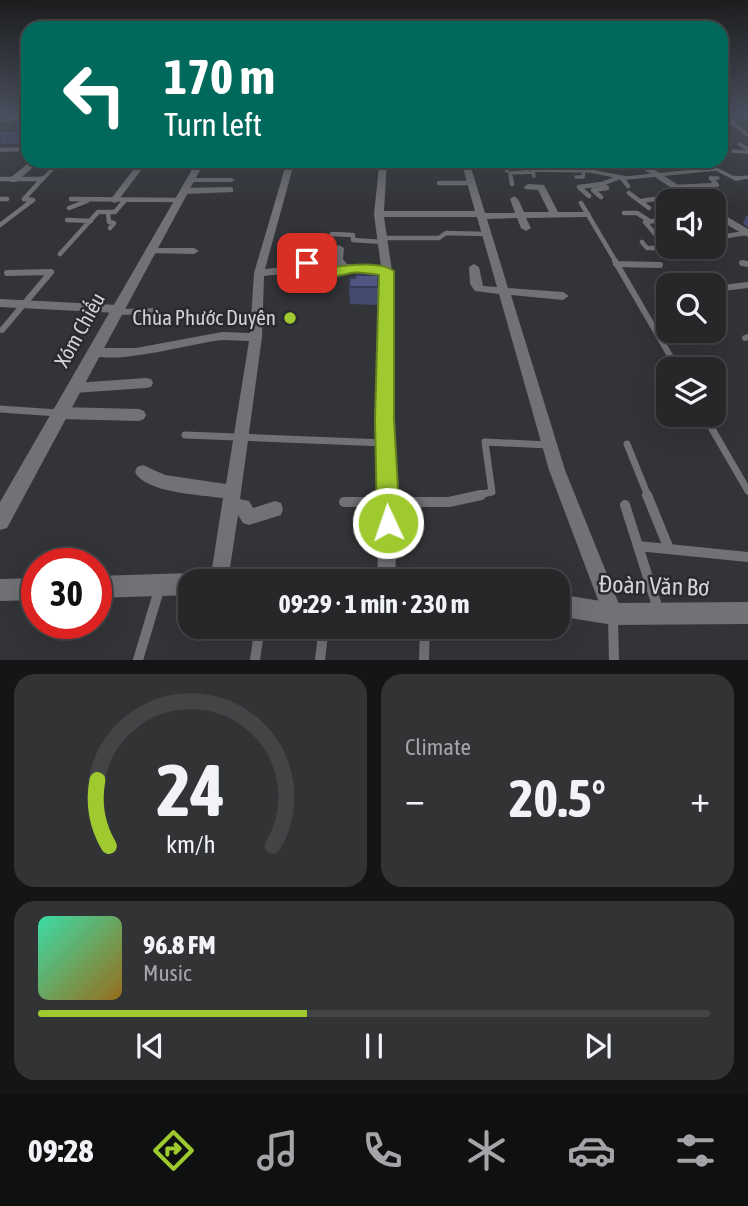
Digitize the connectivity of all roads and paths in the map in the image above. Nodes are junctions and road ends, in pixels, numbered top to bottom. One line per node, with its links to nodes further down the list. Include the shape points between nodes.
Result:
1 (21, 148): 2 (street)
2 (0, 150)
3 (748, 150): 4 (lane)
4 (733, 151)
5 (21, 152): 6 (street)
6 (9, 160)
7 (28, 168): 29 (street)
8 (53, 168): 27 (lane)
9 (138, 168): 47 (street)
10 (289, 168): 87 (street)
11 (383, 168): 55 (street)
12 (467, 168): 31 (street)
13 (505, 168): 18 (lane)
14 (525, 168): 20 (lane)
15 (646, 168): 21 (street)
16 (558, 169): 19 (lane); 20 (lane)
17 (709, 170): 21 (lane); 24 (lane)
18 (507, 171)
19 (584, 171): 22 (lane, via 583,177); 23 (lane)
20 (526, 172): 32 (lane, via 510,173)
21 (654, 173): 23 (lane); 36 (street)
22 (576, 177)
23 (621, 177): 33 (lane); 34 (lane)
24 (748, 177)
25 (718, 178): 36 (lane, via 711,178 718,185)
26 (0, 179): 29 (lane)
27 (41, 179): 29 (lane); 66 (lane, via 24,200 33,200)
28 (191, 179): 28 (street, via 230,178); 48 (lane); 77 (street, Xóm Chiếu)
29 (13, 180)
30 (439, 183): 31 (lane)
31 (472, 183): 58 (street)
32 (512, 184)
33 (602, 184): 39 (lane, via 579,187); 40 (lane, via 607,188 593,190)
34 (628, 186)
35 (528, 187): 56 (street, via 541,187)
36 (676, 187): 37 (street)
37 (679, 189)
38 (629, 193): 49 (lane)
39 (589, 196)
40 (601, 197)
41 (71, 199): 46 (lane)
42 (514, 199): 59 (street)
43 (656, 199): 49 (lane)
44 (0, 200): 45 (lane)
45 (7, 200)
46 (89, 200): 47 (lane); 51 (lane)
47 (114, 200): 48 (lane)
48 (125, 200): 53 (lane, via 115,212)
49 (641, 201): 52 (lane)
50 (581, 203): 57 (lane)
51 (69, 208)
52 (649, 208)
53 (107, 213): 61 (lane, via 98,212); 67 (lane, via 109,222 114,223)
54 (624, 213): 65 (lane, via 637,213)
55 (379, 214): 58 (street); 73 (street)
56 (555, 214): 57 (street); 59 (street)
57 (586, 214): 80 (lane)
58 (480, 215): 59 (street); 71 (street)
59 (522, 215): 68 (street)
60 (75, 218): 61 (lane)
61 (92, 219): 62 (lane); 79 (lane)
62 (67, 220)
63 (726, 220): 69 (street)
64 (656, 221): 65 (lane)
65 (647, 222): 74 (lane, via 667,248 648,248)
66 (0, 225)
67 (110, 228)
68 (526, 228)
69 (746, 231): 72 (lane)
70 (332, 234): 73 (lane, via 353,235 353,240)
71 (486, 234): 73 (lane); 90 (street)
72 (726, 235)
73 (382, 239): 85 (street)
74 (642, 242)
75 (308, 244): 83 (street)
76 (339, 248): 84 (street, via 338,259)
77 (150, 251): 78 (street); 94 (street, Xóm Chiếu)
78 (194, 251)
79 (60, 254)
80 (616, 264): 81 (lane); 99 (lane)
81 (660, 265)
82 (474, 267): 90 (street, via 480,289)
83 (308, 268): 84 (street, via 338,274); 87 (street)
84 (350, 268): 85 (street)
85 (387, 271): 108 (street)
86 (7, 273): 93 (lane, via 51,272)
87 (259, 273): 97 (street)
88 (748, 285): 89 (lane)
89 (726, 288)
90 (503, 289): 91 (street); 110 (street)
91 (563, 296)
92 (0, 303): 93 (street)
93 (26, 304): 94 (street); 96 (lane)
94 (117, 310): 95 (lane); 98 (street, Xóm Chiếu)
95 (156, 311)
96 (2, 330)
97 (256, 337): 98 (street, via 222,335 136,352); 107 (street)
98 (94, 352): 101 (street, Xóm Chiếu)
99 (671, 357)
100 (146, 383): 101 (street)
101 (74, 388): 103 (street, Xóm Chiếu)
102 (2, 412): 103 (lane)
103 (60, 414): 104 (street); 118 (street, Xóm Chiếu)
104 (139, 415)
105 (711, 427): 112 (lane)
106 (185, 435): 107 (lane)
107 (242, 437): 108 (lane); 113 (street)
108 (384, 443): 115 (street)
109 (627, 444): 120 (lane)
110 (550, 445): 115 (lane, via 485,442 492,492 449,502); 131 (street)
111 (143, 472): 113 (street)
112 (748, 491)
113 (231, 500): 117 (street, via 249,517); 122 (street)
114 (344, 502): 115 (lane)
115 (387, 504): 123 (street)
116 (625, 505): 119 (lane)
117 (275, 509)
118 (3, 511)
119 (638, 546): 120 (lane); 132 (lane)
120 (670, 549): 121 (lane)
121 (748, 557)
122 (221, 569)
123 (386, 569)
124 (178, 584): 125 (street)
125 (160, 585): 126 (street); 136 (lane)
126 (112, 586)
127 (21, 589): 128 (street)
128 (0, 590)
129 (570, 608): 131 (street, Đoàn Văn Bơ)
130 (748, 613): 132 (street, Đoàn Văn Bơ)
131 (613, 614): 132 (street, Đoàn Văn Bơ); 140 (lane)
132 (660, 614)
133 (258, 639): 137 (lane)
134 (322, 639): 138 (lane)
135 (425, 639): 139 (lane)
136 (138, 660)
137 (255, 660)
138 (320, 660)
139 (424, 660)
140 (614, 660)

